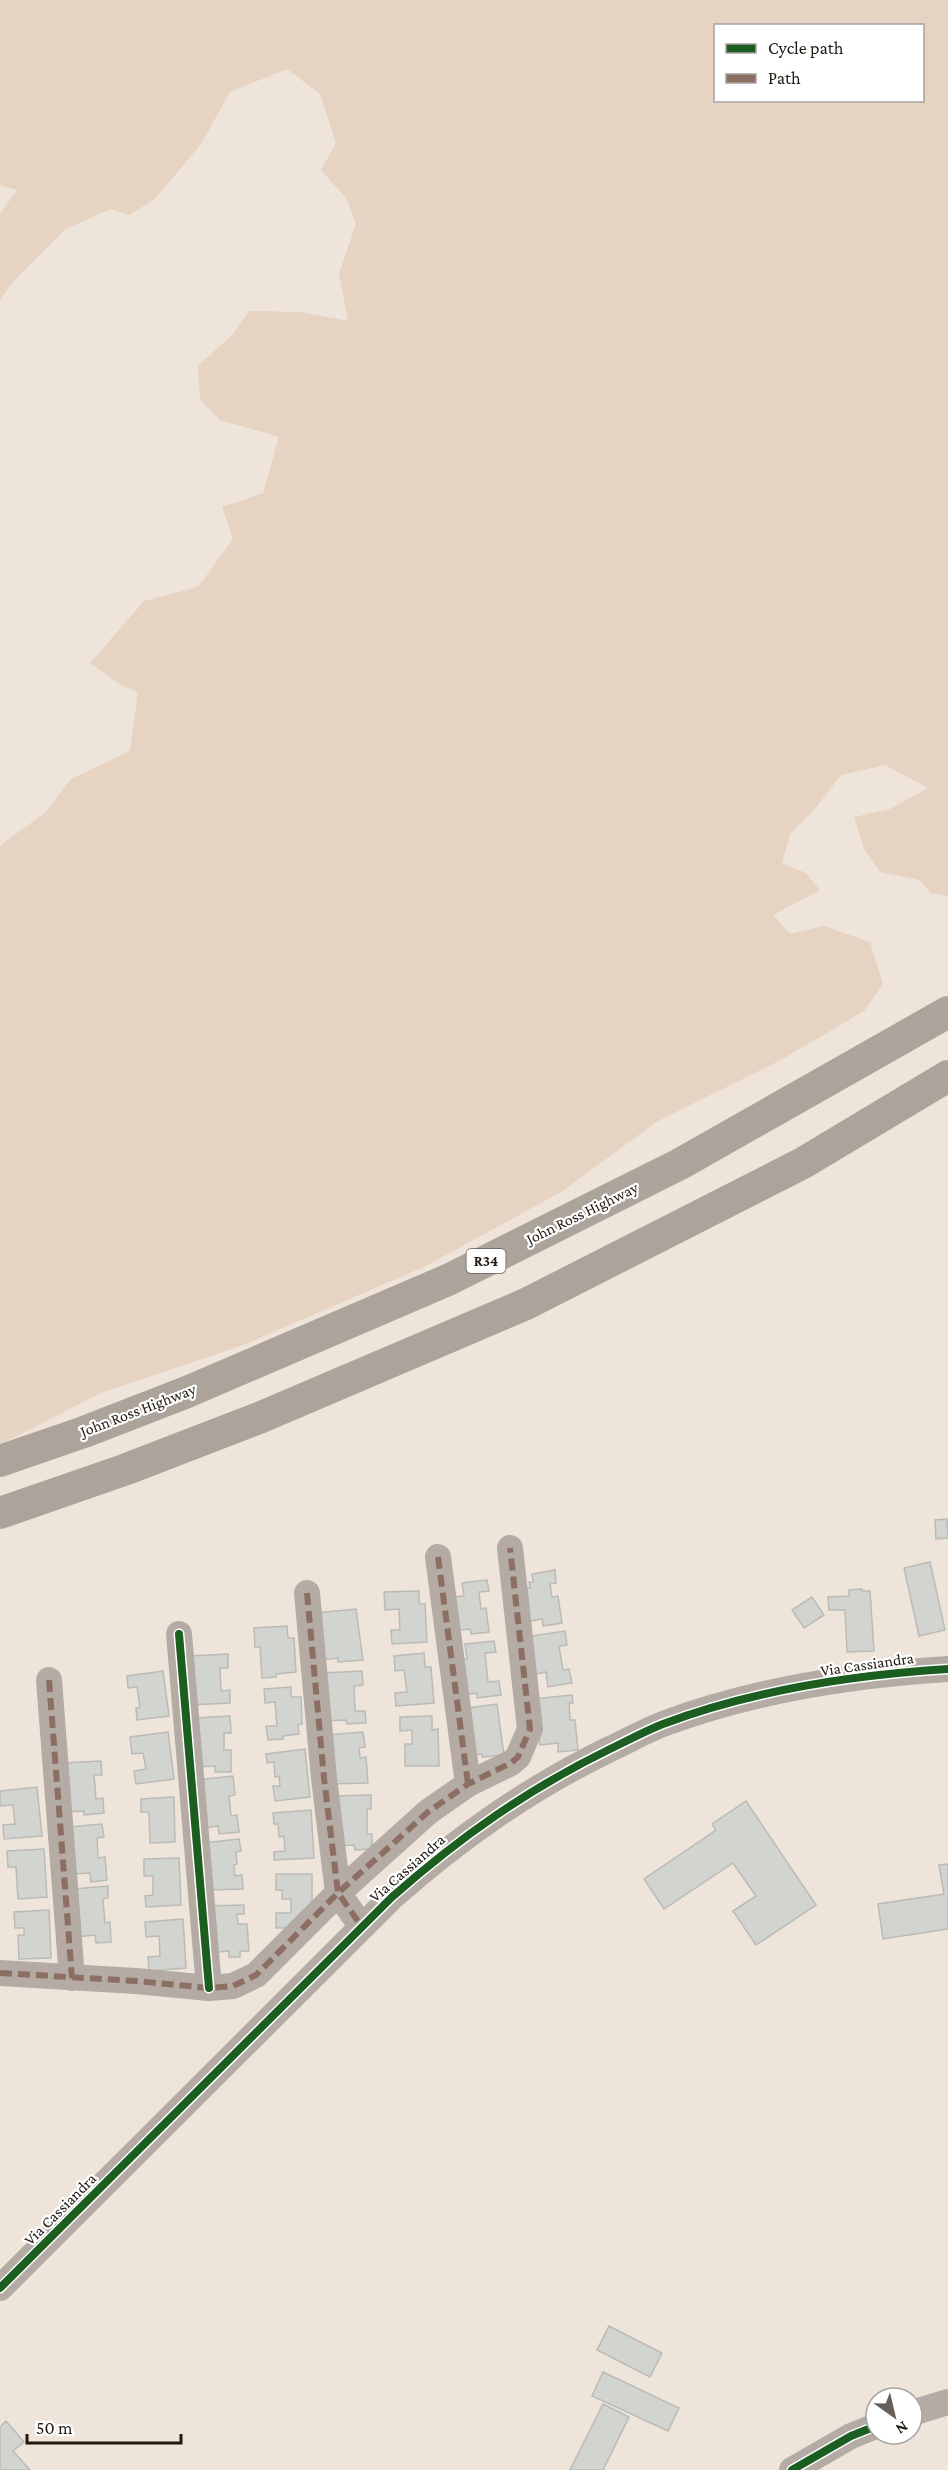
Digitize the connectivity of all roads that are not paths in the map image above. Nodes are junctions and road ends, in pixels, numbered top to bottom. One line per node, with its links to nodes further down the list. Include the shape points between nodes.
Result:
1 (948, 1012): 3 (main road, John Ross Highway / R34, via 680,1164 450,1279 187,1392)
2 (948, 1076): 4 (main road, via 804,1163 526,1304 259,1418)
3 (0, 1461)
4 (0, 1513)
5 (510, 1548): 11 (street, via 530,1729 512,1763)
6 (438, 1557): 11 (street)
7 (307, 1593): 12 (street)
8 (179, 1634): 16 (street)
9 (948, 1669): 13 (street, Via Cassiandra, via 790,1689 712,1707 662,1724 588,1760 484,1822 439,1855)
10 (49, 1680): 15 (street)
11 (468, 1784): 12 (street, via 428,1812)
12 (338, 1893): 13 (street); 16 (street, via 256,1975 233,1986)
13 (362, 1927): 17 (street, Via Cassiandra)
14 (0, 1973): 15 (street)
15 (72, 1978): 16 (street)
16 (209, 1988)
17 (0, 2288)
18 (948, 2402): 19 (street)
19 (924, 2410)
20 (864, 2431): 21 (street)
21 (792, 2470)

